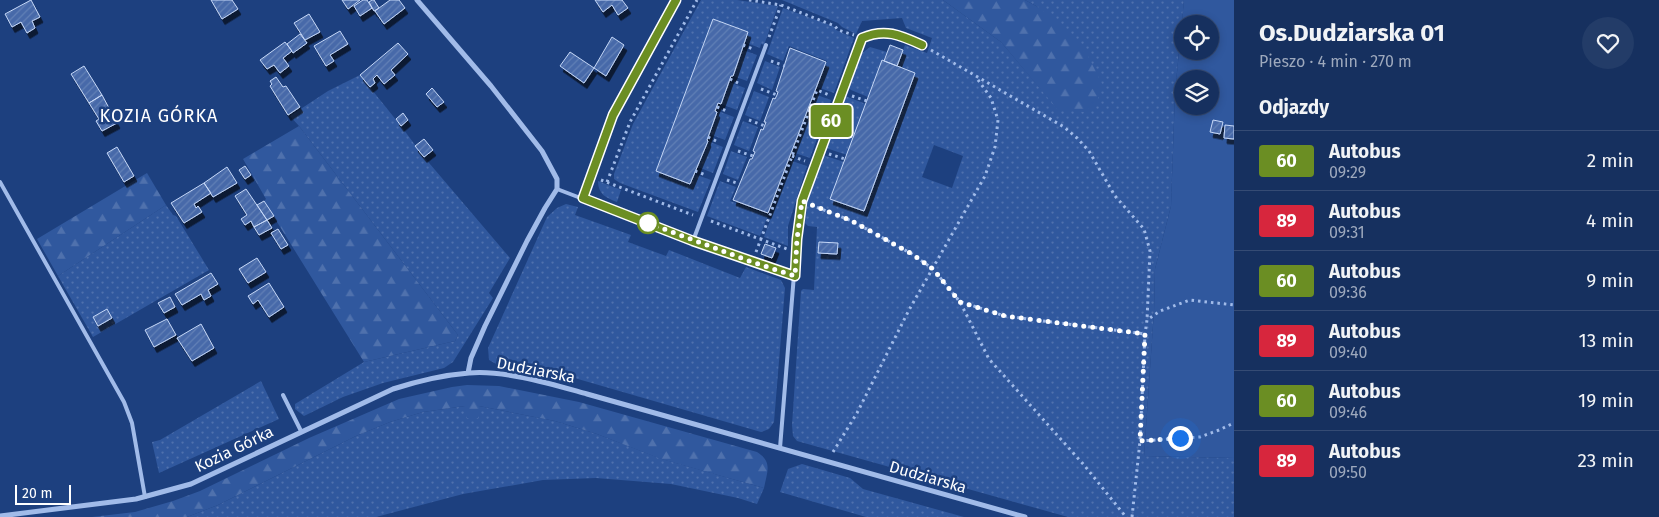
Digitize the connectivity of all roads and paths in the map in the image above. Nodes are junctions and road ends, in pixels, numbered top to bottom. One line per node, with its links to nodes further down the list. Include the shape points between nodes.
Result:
1 (417, 0): 23 (street, via 542,151 556,174)
2 (676, 0): 24 (lane, via 613,115)
3 (697, 0): 22 (path, via 630,122)
4 (749, 0): 5 (path)
5 (781, 5): 6 (path); 7 (path)
6 (862, 38): 8 (lane, via 873,33 888,33); 11 (lane)
7 (766, 45): 10 (lane)
8 (922, 45): 9 (path)
9 (976, 77): 28 (path, via 991,98 998,120 995,147 985,176); 32 (path, via 1064,127 1077,138 1089,150 1115,196 1144,228 1150,251)
10 (751, 85): 12 (path); 15 (lane)
11 (842, 92): 13 (lane); 14 (path)
12 (776, 95)
13 (840, 99): 18 (lane); 27 (path, via 817,90)
14 (867, 101)
15 (740, 116): 16 (path); 17 (lane)
16 (765, 126)
17 (728, 147): 19 (path); 26 (lane)
18 (819, 150): 20 (path); 25 (lane)
19 (754, 156)
20 (845, 159)
21 (0, 182): 41 (lane, via 124,402 132,423)
22 (607, 182)
23 (557, 189): 24 (lane); 34 (street, Dudziarska, via 485,326)
24 (583, 198): 26 (lane)
25 (802, 201): 28 (path, via 852,221); 29 (lane)
26 (693, 241): 27 (lane)
27 (752, 262): 29 (lane)
28 (933, 269): 30 (path); 40 (path)
29 (795, 276): 39 (lane)
30 (960, 302): 33 (path, via 1005,316); 44 (path, via 989,359)
31 (1234, 304): 32 (path, via 1190,300 1160,310)
32 (1147, 320): 33 (path)
33 (1145, 334): 38 (path)
34 (468, 373): 37 (street, Kozia Górka, via 425,379 393,388); 39 (street, Dudziarska, via 510,376 559,386)
35 (283, 394): 37 (lane)
36 (1234, 423): 38 (path, via 1200,437)
37 (301, 431): 41 (street, Kozia Górka, via 191,484)
38 (1140, 441): 45 (path)
39 (780, 448): 40 (street, Dudziarska)
40 (828, 461): 43 (street, Dudziarska)
41 (145, 497): 42 (street, Kozia Górka)
42 (0, 516)
43 (1025, 517)
44 (1126, 517)
45 (1132, 517)

